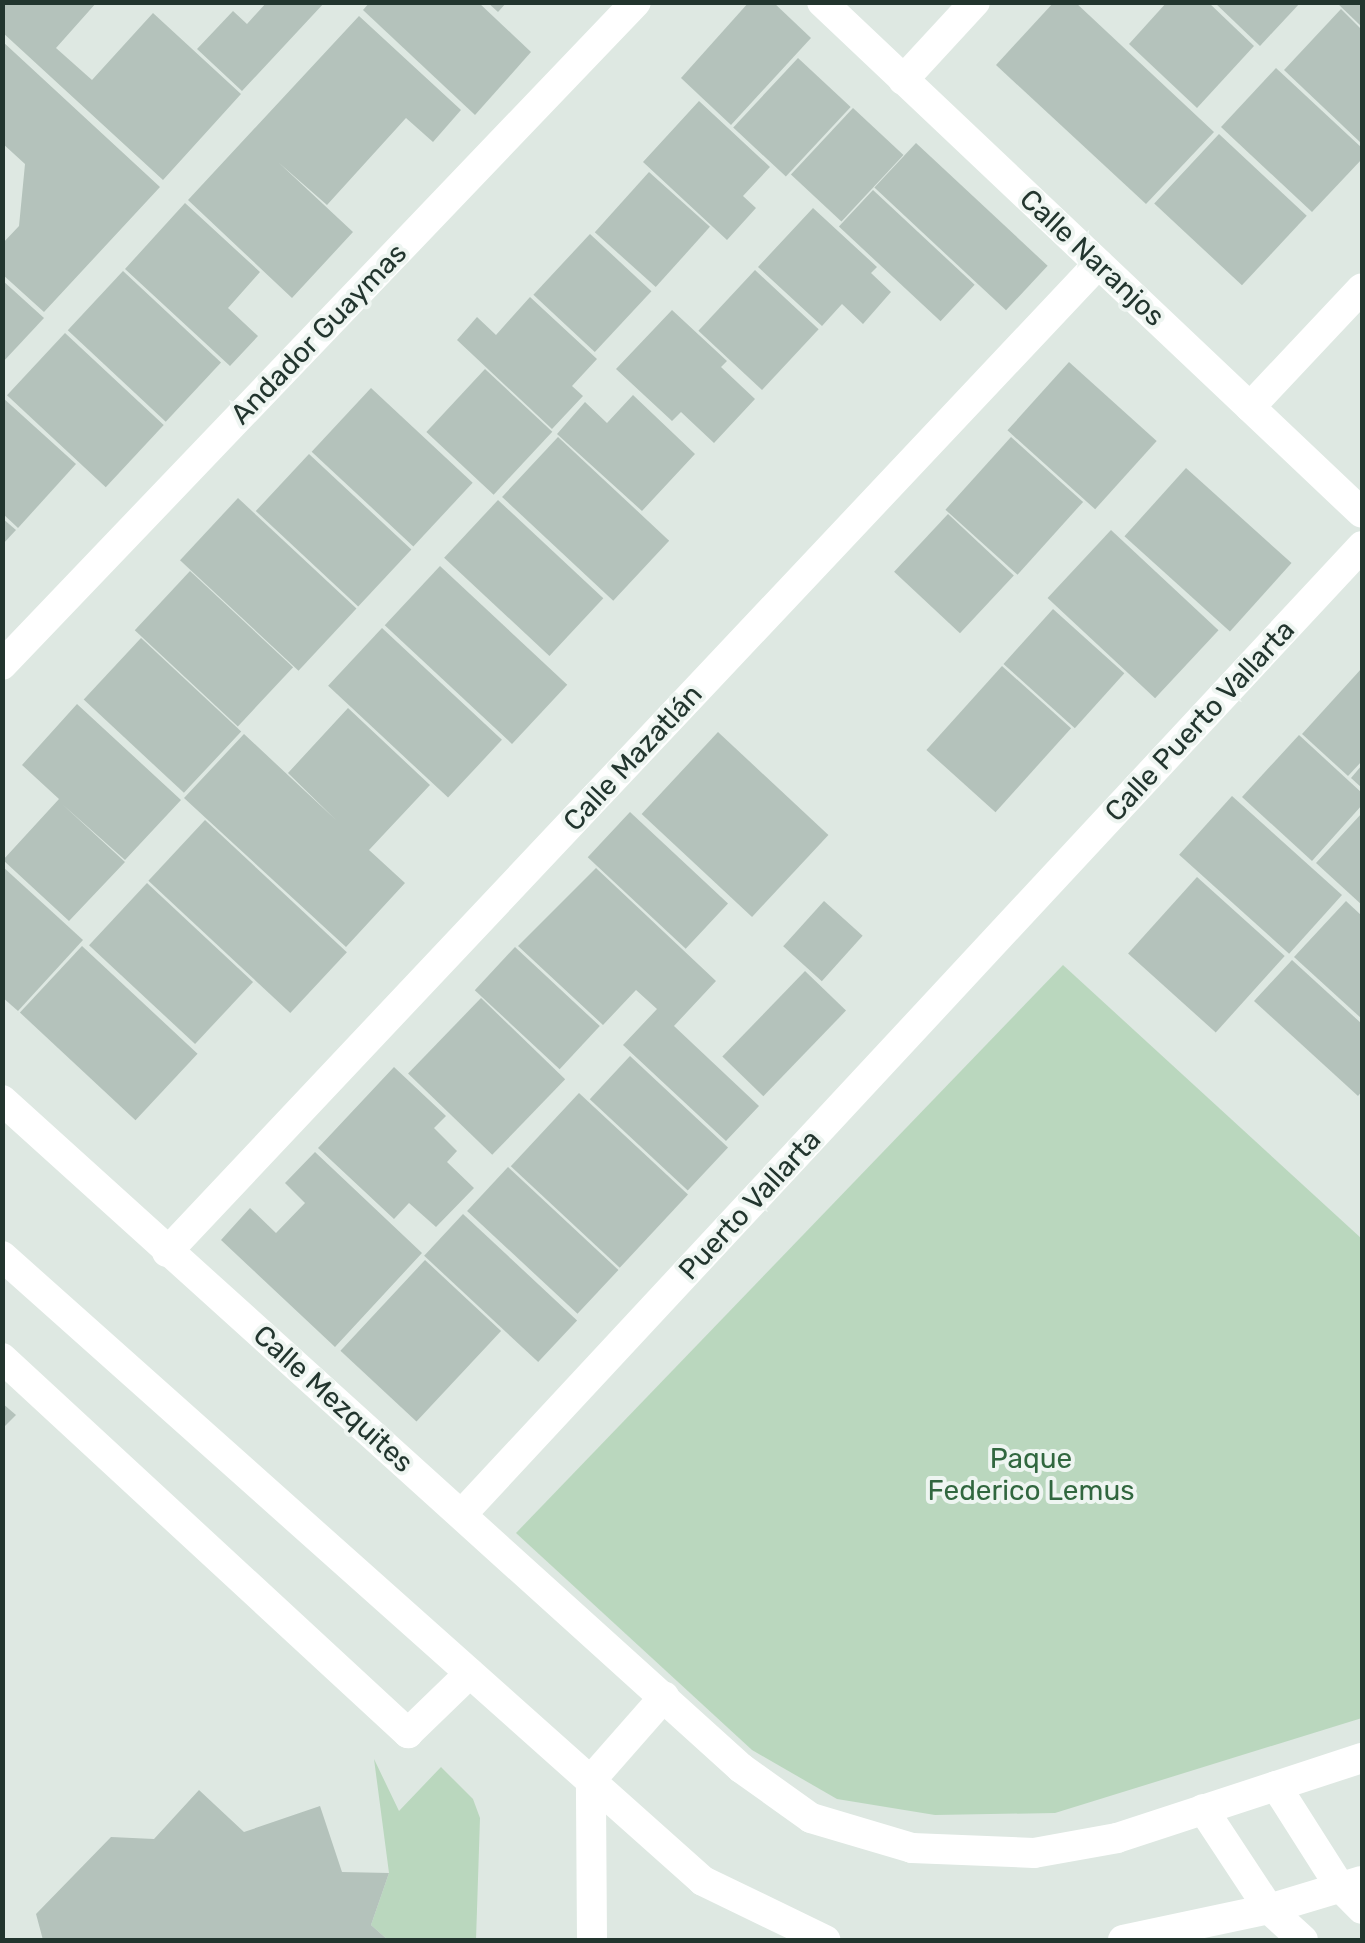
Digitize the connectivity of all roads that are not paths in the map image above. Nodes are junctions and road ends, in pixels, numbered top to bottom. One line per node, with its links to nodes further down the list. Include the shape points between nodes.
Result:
1 (636, 2): 10 (street, Andador Guaymas)
2 (822, 2): 4 (street, Calle Naranjos)
3 (975, 2): 4 (street)
4 (904, 80): 5 (street, Calle Naranjos)
5 (1098, 264): 7 (street, Calle Naranjos); 13 (street, Calle Mazatlán)
6 (1362, 288): 7 (street)
7 (1250, 407): 8 (street, Calle Naranjos)
8 (1362, 513)
9 (1362, 546): 11 (street, Calle Puerto Vallarta)
10 (2, 665)
11 (1038, 896): 16 (street, Puerto Vallarta)
12 (2, 1100): 13 (street, Calle Mezquites)
13 (168, 1252): 16 (street, Calle Mezquites)
14 (2, 1256): 17 (street)
15 (2, 1358): 17 (street, via 408,1733)
16 (462, 1514): 18 (street, Calle Mezquites)
17 (470, 1673): 20 (street)
18 (664, 1697): 20 (street); 22 (street, Calle Mezquites, via 742,1768 811,1818 912,1848 1034,1853 1118,1838)
19 (1362, 1758): 21 (street, Calle Mezquites)
20 (591, 1780): 26 (street); 27 (street, via 703,1881)
21 (1276, 1786): 22 (street, Calle Mezquites); 23 (street)
22 (1202, 1809): 24 (street)
23 (1351, 1884): 24 (street); 25 (street)
24 (1269, 1908): 28 (street); 29 (street)
25 (1362, 1908)
26 (592, 1940)
27 (825, 1940)
28 (1123, 1940)
29 (1303, 1940)

